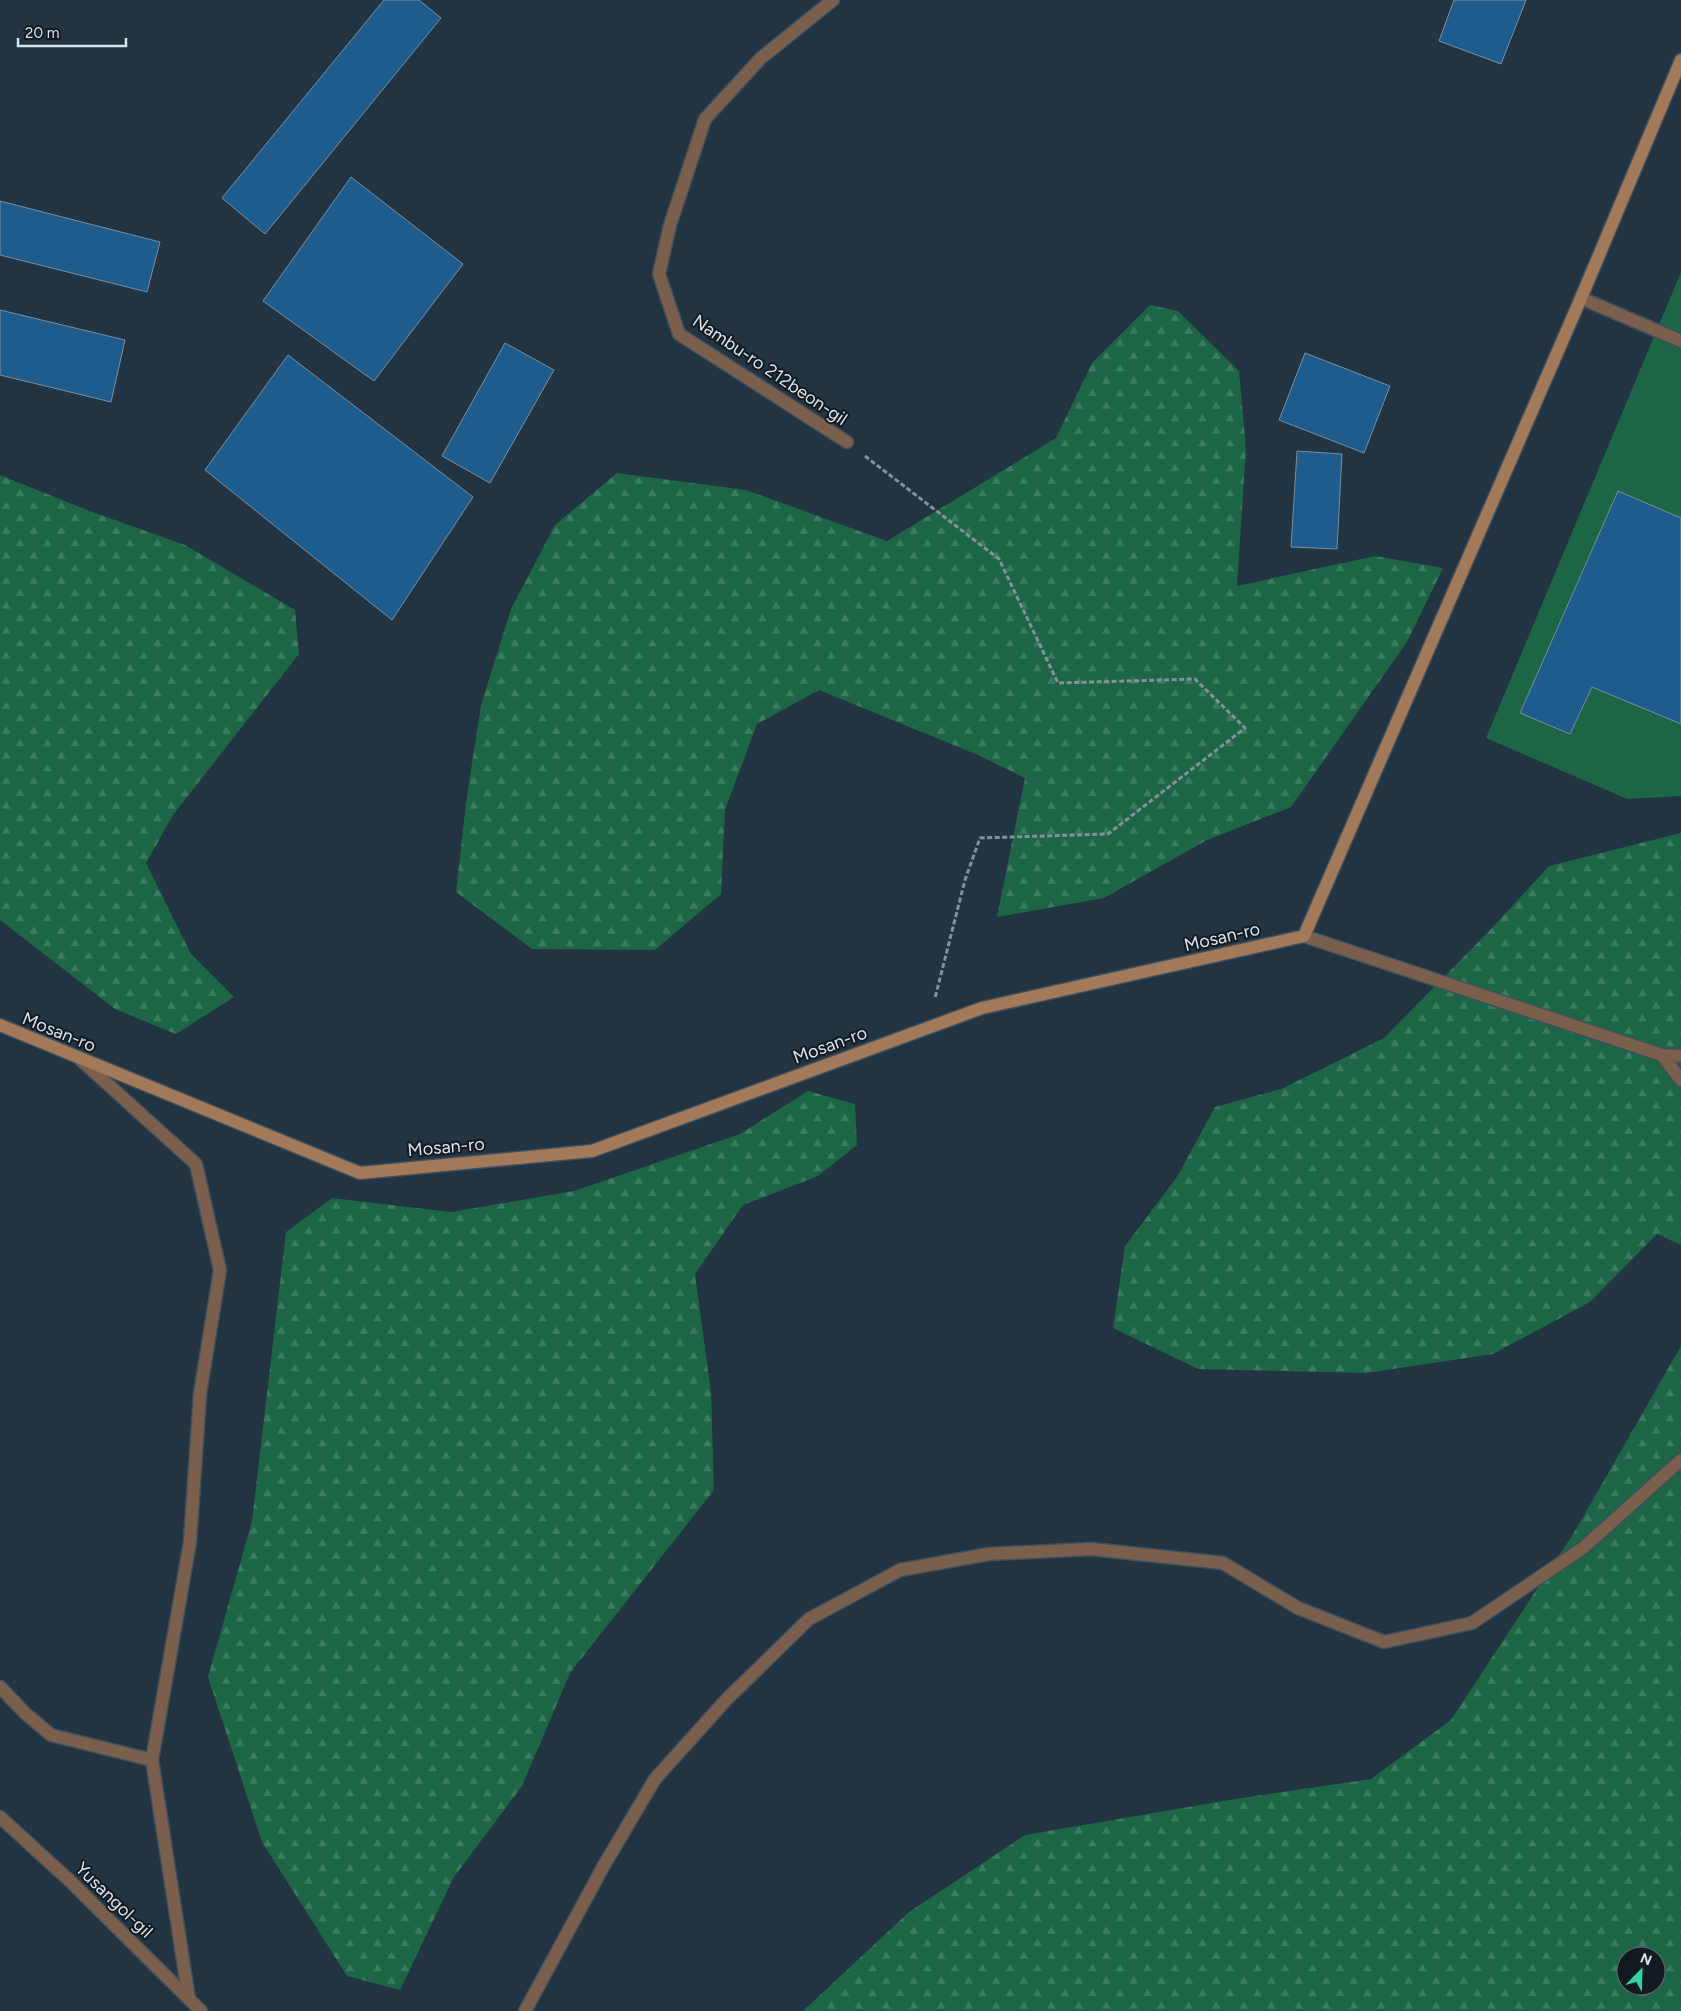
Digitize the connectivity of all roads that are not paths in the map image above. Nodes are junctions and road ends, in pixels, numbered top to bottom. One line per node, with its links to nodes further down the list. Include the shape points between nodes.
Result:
1 (833, 0): 5 (street, Nambu-ro 212beon-gil, via 761,58 705,119 670,225 659,274 679,334)
2 (1681, 60): 3 (street)
3 (1581, 298): 4 (street); 6 (street)
4 (1681, 342)
5 (847, 442)
6 (1304, 936): 8 (street); 10 (street, Mosan-ro, via 982,1008 592,1151 360,1173)
7 (0, 1025): 10 (street, Mosan-ro)
8 (1662, 1055): 9 (street); 11 (street)
9 (1681, 1056)
10 (82, 1060): 14 (street, via 196,1164 220,1270 200,1394 190,1542)
11 (1681, 1080)
12 (1681, 1460): 18 (street, via 1583,1548 1472,1623 1384,1642 1298,1608 1223,1563 1091,1549 989,1554 900,1570 809,1618 726,1700 655,1779)
13 (0, 1687): 14 (street, via 51,1735)
14 (152, 1760): 16 (street)
15 (0, 1816): 16 (street, Yusangol-gil)
16 (189, 1999): 17 (street, Yusangol-gil)
17 (201, 2011)
18 (525, 2011)

